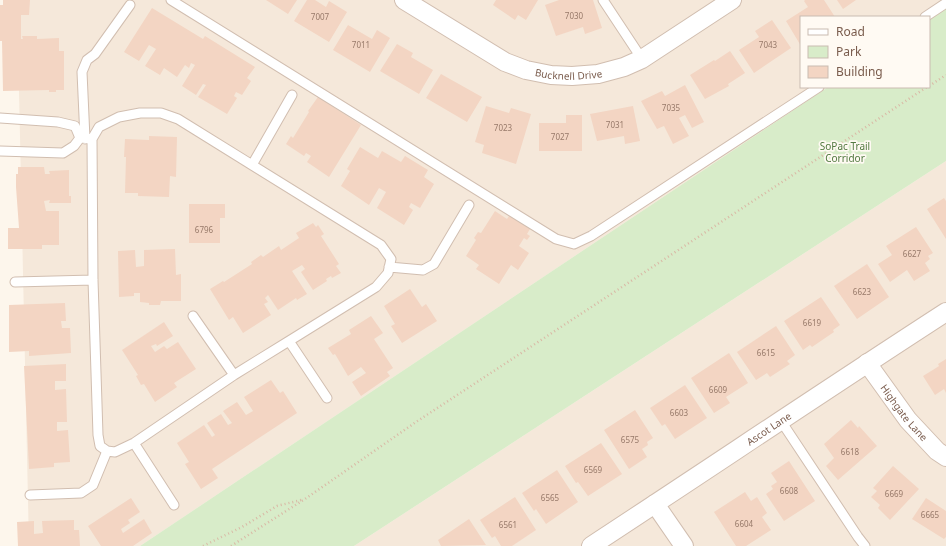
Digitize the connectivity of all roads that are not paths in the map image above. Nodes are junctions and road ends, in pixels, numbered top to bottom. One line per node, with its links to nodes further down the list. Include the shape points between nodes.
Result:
1 (171, 0): 9 (lane, via 556,239 574,244 598,232)
2 (404, 0): 8 (street, Bucknell Drive, via 505,62 526,70 551,75 598,74)
3 (602, 0): 8 (lane)
4 (729, 1): 8 (street, Bucknell Drive)
5 (946, 3): 7 (lane)
6 (130, 5): 12 (lane, via 95,54 87,60 82,72)
7 (926, 16)
8 (642, 59)
9 (817, 88)
10 (292, 95): 14 (lane)
11 (0, 118): 12 (lane, via 58,122 75,126)
12 (86, 139): 13 (lane, via 63,153); 14 (lane, via 99,127 119,117 161,113 178,119); 17 (lane)
13 (0, 151)
14 (252, 165): 16 (lane, via 380,245 391,259)
15 (468, 205): 16 (lane, via 434,264 423,270)
16 (389, 267): 21 (lane, via 388,273 376,287)
17 (93, 280): 18 (lane); 27 (lane, via 98,435 100,446)
18 (15, 282)
19 (946, 312): 22 (street, Ascot Lane)
20 (193, 316): 23 (lane)
21 (290, 342): 23 (lane); 24 (lane)
22 (867, 363): 25 (street, Ascot Lane); 28 (street, Highgate Lane, via 908,420)
23 (234, 375): 26 (lane)
24 (327, 398)
25 (781, 421): 30 (street, Ascot Lane); 34 (lane)
26 (134, 443): 27 (lane, via 115,452); 31 (lane)
27 (107, 451): 29 (lane, via 93,485 81,493)
28 (946, 457)
29 (30, 495)
30 (656, 504): 32 (street, Ascot Lane); 33 (street)
31 (174, 505)
32 (591, 546)
33 (684, 546)
34 (865, 546)

